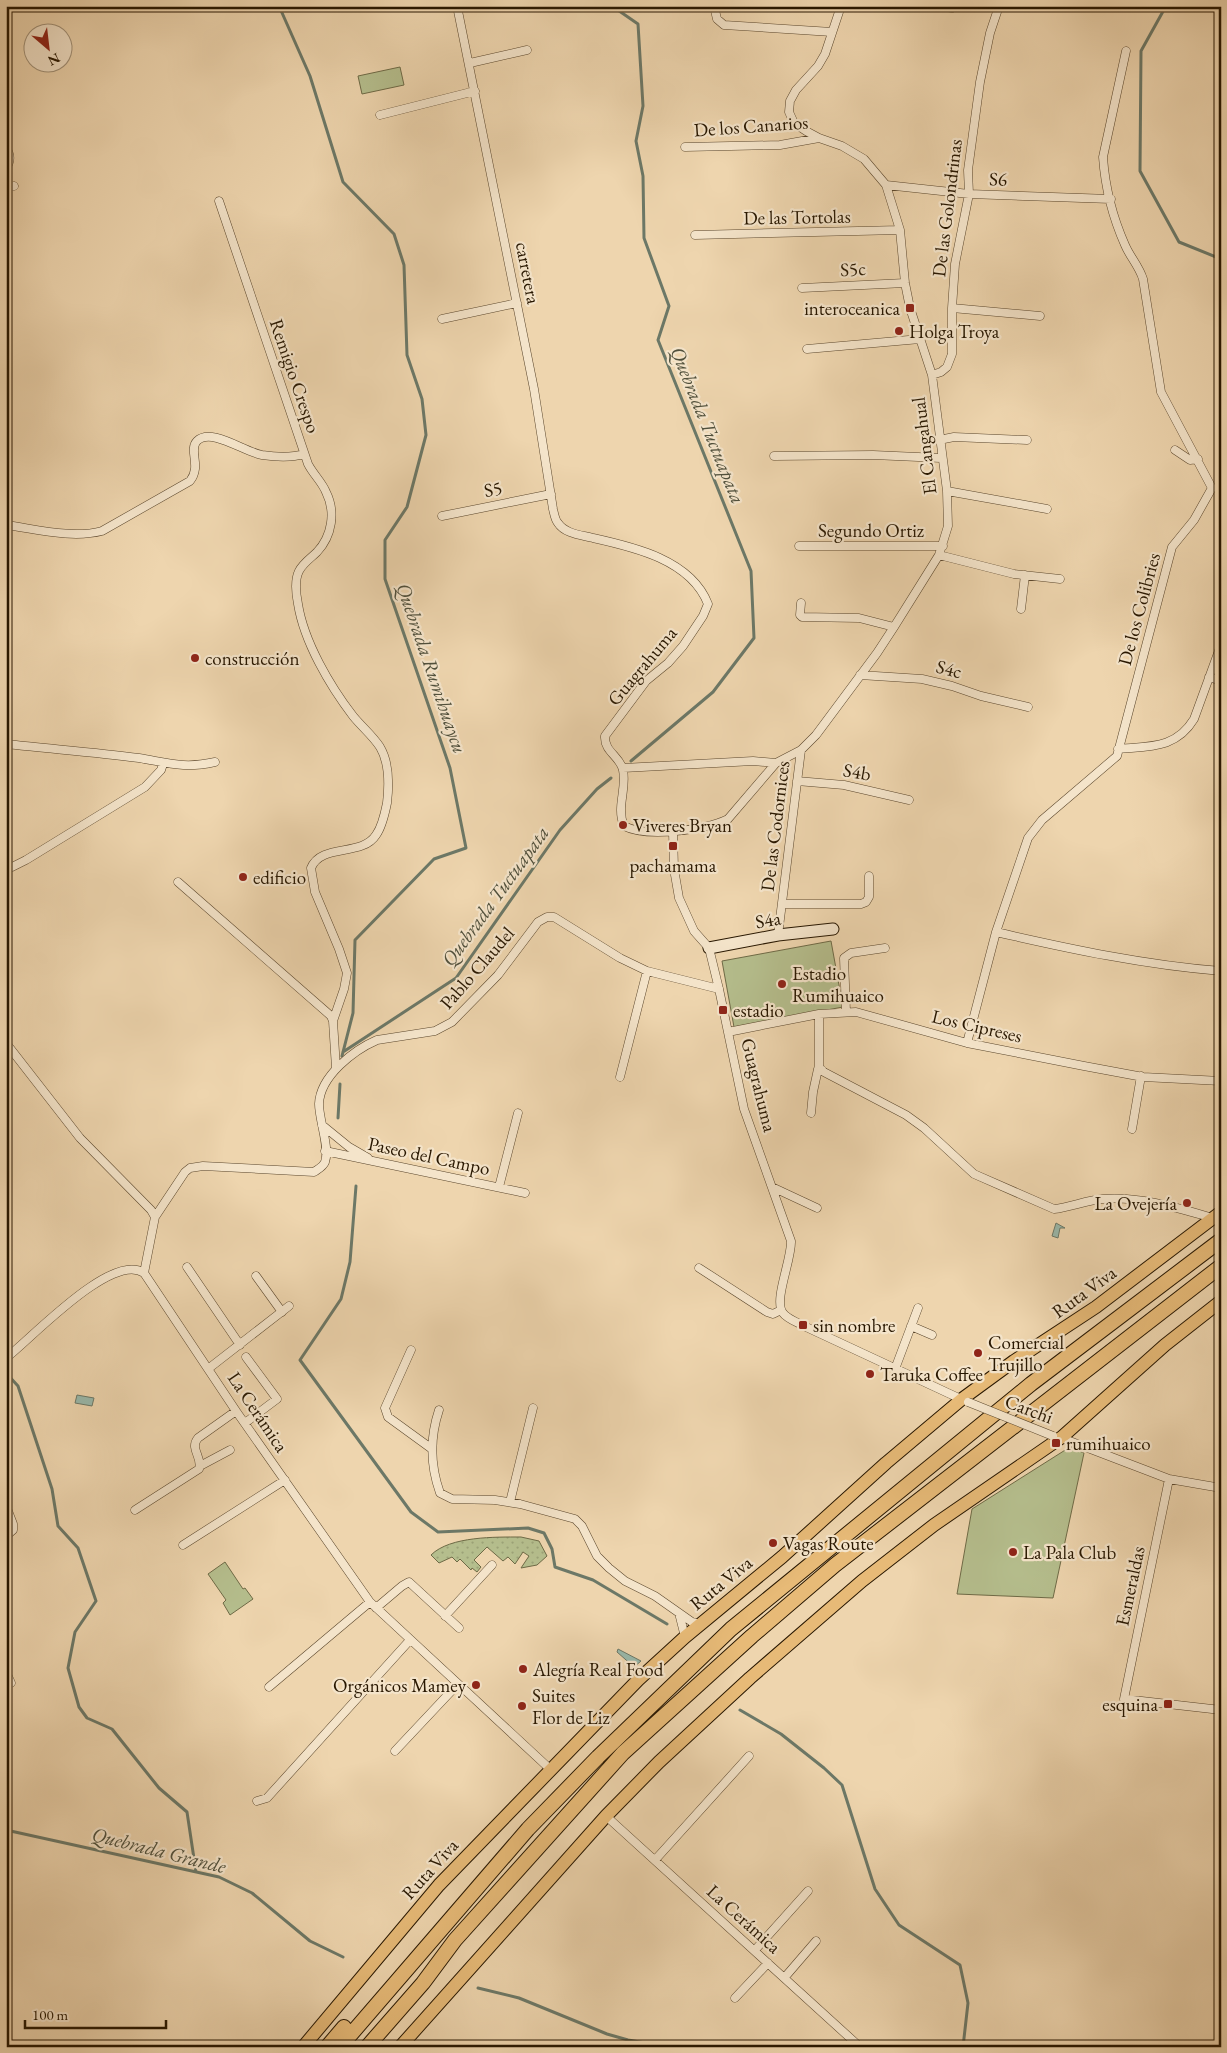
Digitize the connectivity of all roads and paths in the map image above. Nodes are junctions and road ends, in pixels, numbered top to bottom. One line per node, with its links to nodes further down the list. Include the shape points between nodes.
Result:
1 (457, 6): 10 (street, carretera)
2 (714, 6): 7 (street, via 717,19 724,25)
3 (841, 6): 7 (street, El Cangahual)
4 (939, 6): 6 (street)
5 (999, 6): 18 (street, De las Golondrinas, via 980,82 968,170)
6 (952, 8)
7 (832, 32): 13 (street, El Cangahual, via 818,66 790,101 789,112 794,123)
8 (527, 50): 10 (street)
9 (1126, 51): 19 (street, De los Colibries, via 1103,157)
10 (470, 63): 11 (street, carretera)
11 (475, 91): 12 (street); 25 (street, carretera)
12 (380, 115)
13 (819, 138): 14 (street, De los Canarios, via 780,144); 17 (street, El Cangahual, via 864,159)
14 (685, 146)
15 (6, 148): 16 (street, via 10,160)
16 (6, 168)
17 (886, 185): 18 (street, S6); 21 (street, El Cangahual)
18 (969, 194): 19 (street, S6); 26 (street, De las Golondrinas, via 955,264)
19 (1111, 199): 38 (street, De los Colibries, via 1120,235 1143,279 1161,392)
20 (219, 201): 35 (street, Remigio Crespo)
21 (900, 230): 22 (street, De las Tortolas); 23 (street, El Cangahual)
22 (695, 235)
23 (905, 283): 24 (street, S5c); 29 (street, El Cangahual)
24 (802, 288)
25 (517, 303): 28 (street); 40 (street, carretera)
26 (952, 308): 27 (street); 31 (street, De las Golondrinas, via 952,354 947,367)
27 (1040, 316)
28 (442, 319)
29 (920, 340): 30 (street); 31 (street, El Cangahual)
30 (807, 349)
31 (932, 375): 32 (street, El Cangahual)
32 (939, 440): 33 (street, via 954,437); 37 (street, El Cangahual)
33 (1027, 440)
34 (1175, 450): 38 (street, via 1190,460)
35 (304, 454): 43 (street, Remigio Crespo, via 292,457 262,455 218,437 203,438 196,442 196,468 190,481 102,531 77,534); 82 (street, via 327,492 332,518 326,542 296,578 302,621 328,679 380,748 387,767 387,803 376,836 360,847 324,856 311,868 314,892 340,949 347,973)
36 (774, 456): 37 (street)
37 (941, 458): 39 (street, El Cangahual)
38 (1198, 460): 59 (street, De los Colibries, via 1212,488 1194,520 1172,547)
39 (947, 491): 41 (street); 46 (street, El Cangahual, via 948,526)
40 (551, 494): 42 (street, S5); 44 (street, carretera, via 558,523 567,531)
41 (1047, 509)
42 (442, 516)
43 (6, 525)
44 (578, 534): 64 (street, Guagrahuma, via 634,549 680,568 704,593 708,604 683,646 646,681 605,736 608,749)
45 (799, 546): 46 (street, Segundo Ortiz)
46 (943, 546): 47 (street, El Cangahual)
47 (939, 555): 48 (street, Segundo Ortiz); 52 (street, El Cangahual)
48 (1025, 575): 49 (street, Segundo Ortiz); 51 (street)
49 (1060, 579)
50 (801, 603): 52 (street, via 802,617 859,618)
51 (1020, 609)
52 (894, 627): 54 (street, El Cangahual)
53 (1221, 645): 55 (street)
54 (860, 675): 57 (street, S4c, via 922,679); 60 (street, El Cangahual, via 816,735)
55 (1209, 676): 56 (street); 59 (street, via 1187,730 1166,743)
56 (1221, 681)
57 (1028, 706)
58 (6, 744): 63 (street, via 140,758)
59 (1118, 749): 73 (street, De los Colibries, via 1117,756 1042,820 1028,838)
60 (801, 750): 62 (street, El Cangahual); 65 (street, De las Codornices)
61 (215, 762): 63 (street, via 196,766)
62 (776, 763): 64 (street, via 753,761); 67 (street, El Cangahual, via 728,819)
63 (163, 764): 68 (street, via 144,787)
64 (623, 768): 67 (street, via 620,808 624,826 636,830)
65 (797, 780): 66 (street, S4b, via 844,785); 71 (street, De las Codornices)
66 (909, 800)
67 (673, 832): 75 (street, Guagrahuma, via 679,898 694,931)
68 (6, 870)
69 (869, 876): 71 (street, via 869,897 861,904)
70 (178, 882): 82 (street)
71 (782, 904): 74 (street, De las Codornices)
72 (833, 928): 74 (street, S4a)
73 (996, 932): 78 (street, via 1059,947 1189,969); 85 (street, De los Colibries)
74 (778, 935): 75 (street, S4a)
75 (709, 948): 79 (street, Guagrahuma)
76 (885, 948): 80 (street, via 851,953 844,958)
77 (647, 971): 79 (street, Pablo Claudel); 86 (street, Pablo Claudel, via 620,958 554,916 547,917 538,922 498,974 452,1022 435,1031 377,1040); 89 (street)
78 (1221, 971)
79 (719, 989): 83 (street, Guagrahuma)
80 (846, 1012): 81 (street, Los Cipreses); 85 (street, Los Cipreses)
81 (819, 1014): 83 (street, Los Cipreses); 87 (street, via 819,1066)
82 (333, 1021): 86 (street)
83 (728, 1032): 98 (street, Guagrahuma, via 744,1108)
84 (6, 1043): 102 (street, via 80,1138)
85 (967, 1043): 88 (street, Los Cipreses)
86 (336, 1068): 93 (street, Pablo Claudel, via 322,1091 319,1103)
87 (822, 1070): 91 (street, via 818,1069); 101 (street, via 906,1115 974,1174 1054,1209 1102,1199 1125,1199)
88 (1141, 1076): 90 (street, Los Cipreses); 94 (street)
89 (620, 1077)
90 (1221, 1081)
91 (811, 1113)
92 (518, 1114): 97 (street)
93 (322, 1125): 95 (street, Pablo Claudel); 96 (street, via 349,1147)
94 (1132, 1129)
95 (325, 1151): 96 (street, Paseo del Campo); 102 (street, via 325,1161 314,1172 190,1168 180,1177)
96 (374, 1161): 97 (street, Paseo del Campo)
97 (499, 1187): 99 (street, Paseo del Campo)
98 (772, 1187): 100 (street); 112 (street, Guagrahuma, via 792,1250 780,1301)
99 (526, 1193)
100 (817, 1208)
101 (1217, 1215): 122 (main road, Ruta Viva, via 1096,1307 1014,1361)
102 (156, 1217): 107 (street)
103 (1221, 1240): 163 (highway, via 1031,1384 732,1629 528,1829)
104 (1221, 1266): 165 (highway, via 835,1565 745,1642 623,1753 455,1940)
105 (187, 1267): 116 (street)
106 (699, 1268): 112 (street, via 768,1312 773,1314)
107 (144, 1273): 119 (street, via 131,1268 85,1291); 120 (street, La Cerámica)
108 (256, 1276): 113 (street)
109 (1221, 1300): 127 (main road)
110 (289, 1306): 113 (street)
111 (918, 1308): 114 (street)
112 (781, 1310): 121 (street, Carchi, via 803,1325)
113 (282, 1312): 116 (street)
114 (911, 1326): 115 (street); 121 (street)
115 (932, 1335)
116 (240, 1345): 120 (street)
117 (411, 1350): 128 (street, via 385,1413)
118 (246, 1357): 126 (street, via 277,1400)
119 (6, 1358)
120 (208, 1369): 125 (street, La Cerámica)
121 (895, 1369): 122 (street, Carchi)
122 (965, 1400): 127 (street, Carchi, bridge); 144 (main road, Ruta Viva, via 886,1463 782,1557)
123 (533, 1408): 134 (street)
124 (439, 1410): 128 (street)
125 (236, 1411): 126 (street, La Cerámica); 130 (street, via 194,1443)
126 (245, 1423): 132 (street, La Cerámica)
127 (1058, 1437): 131 (street, Carchi); 157 (main road, via 862,1581 750,1678)
128 (432, 1448): 134 (street, via 435,1480 440,1493 452,1499)
129 (230, 1450): 130 (street)
130 (200, 1466): 136 (street)
131 (1169, 1479): 133 (street, Carchi); 152 (street, Esmeraldas, via 1124,1699)
132 (285, 1480): 138 (street); 140 (street, La Cerámica)
133 (1221, 1488)
134 (510, 1502): 142 (street, via 575,1519 597,1556 609,1568)
135 (6, 1506): 137 (street, via 13,1524 13,1530)
136 (135, 1510)
137 (6, 1536)
138 (182, 1545)
139 (492, 1565): 143 (street)
140 (370, 1602): 141 (street, La Cerámica); 151 (street)
141 (376, 1608): 143 (street, via 409,1582); 147 (street, La Cerámica)
142 (679, 1613): 144 (street); 146 (street)
143 (445, 1616): 145 (street)
144 (700, 1624): 146 (main road, Ruta Viva)
145 (459, 1628)
146 (685, 1637): 155 (main road, Ruta Viva)
147 (410, 1640): 150 (street, La Cerámica); 156 (street, via 267,1798)
148 (6, 1672): 149 (street)
149 (11, 1683)
150 (458, 1684): 153 (street); 155 (street, La Cerámica)
151 (269, 1687)
152 (1221, 1710)
153 (395, 1751)
154 (749, 1756): 158 (street)
155 (550, 1769): 167 (main road, Ruta Viva, via 439,1885)
156 (257, 1802)
157 (606, 1816): 158 (street, La Cerámica); 172 (main road)
158 (655, 1860): 161 (street, La Cerámica)
159 (808, 1891): 161 (street)
160 (816, 1940): 164 (street)
161 (755, 1950): 162 (street, La Cerámica)
162 (768, 1963): 164 (street, La Cerámica); 166 (street)
163 (401, 1977): 168 (highway, via 355,2015); 169 (highway)
164 (785, 1978): 173 (street, La Cerámica)
165 (423, 1983): 170 (highway); 171 (highway)
166 (735, 1998)
167 (302, 2047)
168 (326, 2047)
169 (340, 2047)
170 (367, 2047)
171 (374, 2047)
172 (400, 2047)
173 (860, 2047)

